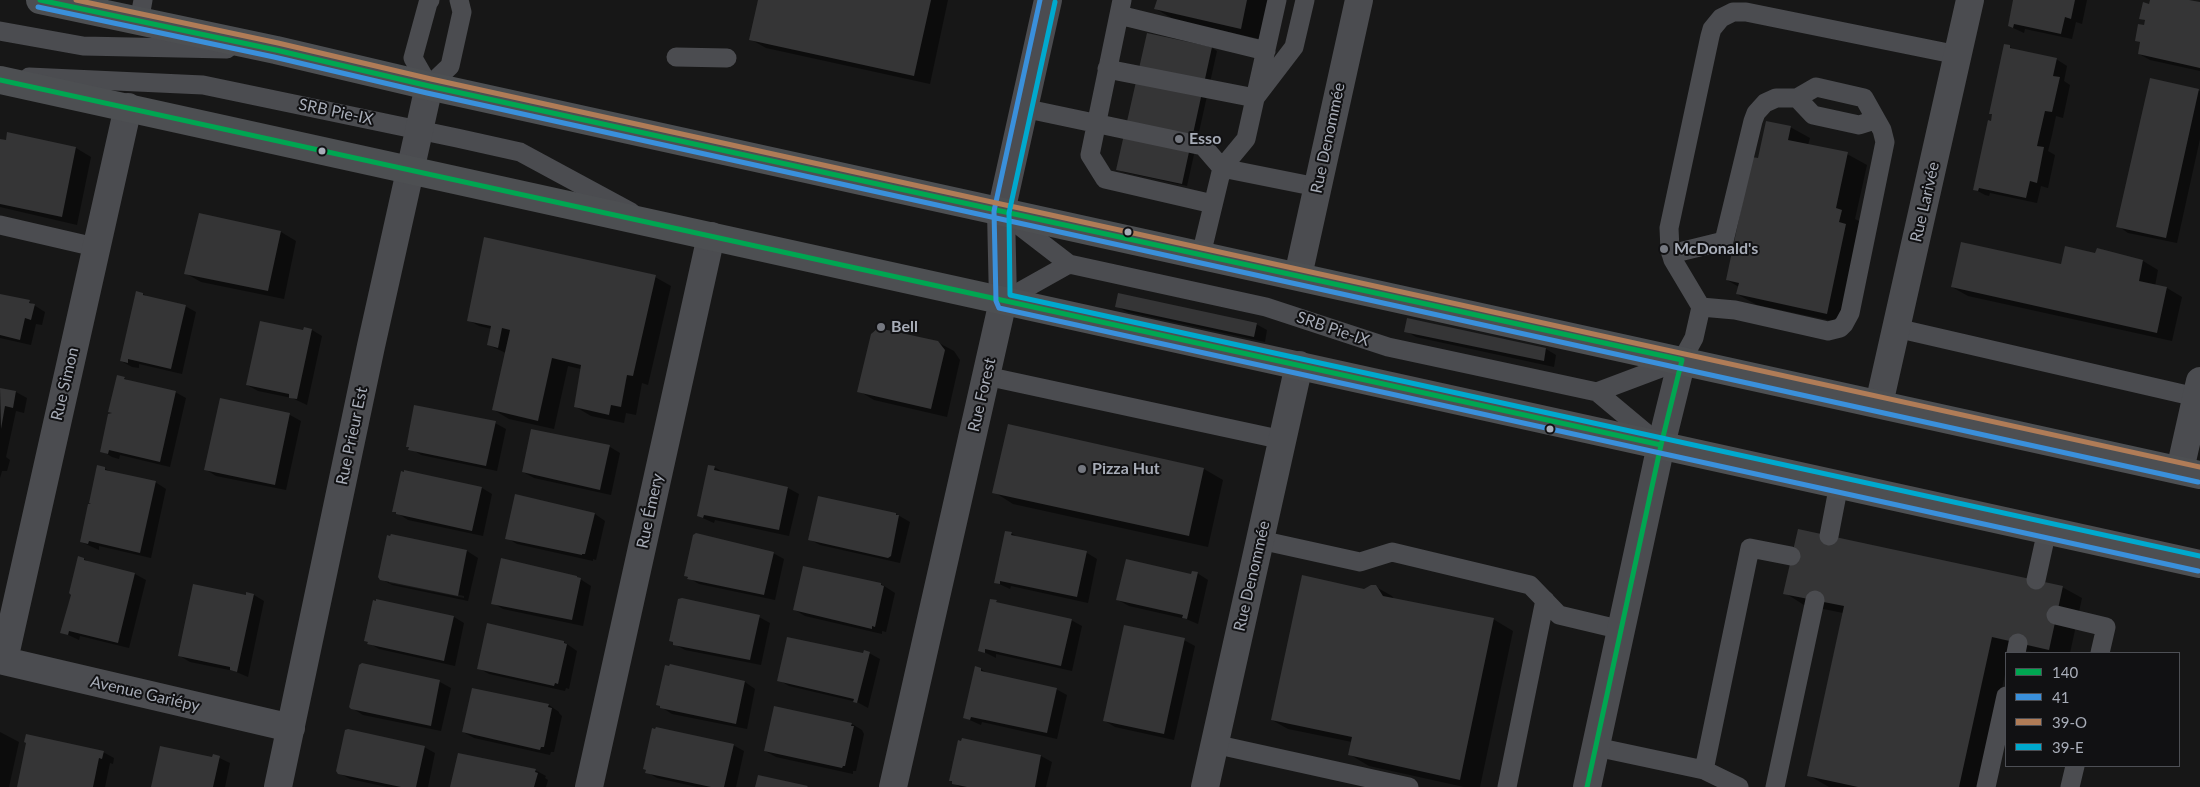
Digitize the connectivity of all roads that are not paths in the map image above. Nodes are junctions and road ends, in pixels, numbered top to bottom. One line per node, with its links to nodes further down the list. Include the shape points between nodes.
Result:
1 (40, 0): 10 (main road)
2 (430, 0): 20 (lane, via 413,58)
3 (459, 0): 20 (lane, via 462,12 450,66)
4 (1048, 0): 24 (street, Rue Forest)
5 (1277, 0): 13 (lane)
6 (1305, 0): 21 (lane, via 1294,47)
7 (1358, 0): 30 (street, Rue Denommée)
8 (1970, 0): 14 (street, Rue Larivée)
9 (1121, 8): 13 (lane); 17 (lane)
10 (141, 11): 12 (main road)
11 (0, 32): 12 (lane, via 83,46)
12 (276, 50): 20 (main road)
13 (1266, 50): 21 (lane)
14 (1958, 55): 37 (lane, via 1746,12 1733,12 1721,18 1710,36 1671,219 1668,238); 43 (street, Rue Larivée)
15 (676, 57): 16 (lane)
16 (726, 58)
17 (1107, 69): 21 (lane); 26 (lane)
18 (0, 76): 27 (lane, SRB Pie-IX, via 203,85)
19 (0, 80): 23 (main road)
20 (429, 86): 27 (street, Rue Prieur Est); 32 (main road)
21 (1255, 98): 28 (lane, via 1246,139)
22 (1797, 98): 25 (lane, via 1813,115 1858,125); 25 (lane, via 1816,87 1864,98); 37 (lane, via 1770,100 1756,113 1724,241)
23 (128, 107): 29 (main road); 36 (street, Rue Simon)
24 (1023, 108): 26 (lane); 32 (street, Rue Forest)
25 (1875, 120): 42 (lane, via 1884,136 1884,147 1850,313 1844,324 1828,331 1735,310)
26 (1096, 124): 28 (lane, via 1203,146); 31 (lane, via 1090,156 1105,179)
27 (420, 130): 29 (street, Rue Prieur Est); 33 (lane, SRB Pie-IX, via 520,152)
28 (1222, 168): 30 (lane); 31 (lane)
29 (411, 169): 33 (main road); 67 (street, Rue Prieur Est)
30 (1317, 188): 40 (street, Rue Denommée)
31 (1213, 204): 38 (lane)
32 (1001, 212): 38 (main road); 39 (lane, SRB Pie-IX); 41 (street, Rue Forest)
33 (652, 223): 35 (main road)
34 (0, 225): 36 (lane)
35 (711, 236): 41 (main road); 73 (street, Rue Émery)
36 (96, 247): 65 (street, Rue Simon)
37 (1671, 254): 42 (lane)
38 (1201, 255): 40 (main road)
39 (1069, 264): 41 (lane); 48 (lane, SRB Pie-IX, via 1266,307 1388,347)
40 (1298, 276): 44 (main road)
41 (1003, 301): 45 (main road); 46 (street, Rue Forest)
42 (1701, 308): 44 (lane, via 1694,338)
43 (1896, 328): 47 (lane); 49 (street, Rue Larivée)
44 (1682, 360): 48 (lane); 49 (main road); 51 (street)
45 (1299, 365): 50 (street, Rue Denommée); 51 (main road)
46 (986, 376): 50 (lane); 74 (street, Rue Forest)
47 (2198, 389): 52 (street)
48 (1597, 392): 51 (lane, SRB Pie-IX)
49 (1879, 404): 52 (main road)
50 (1283, 440): 56 (street, Rue Denommée)
51 (1661, 445): 53 (main road); 63 (street)
52 (2190, 472)
53 (1839, 484): 54 (main road); 55 (lane)
54 (2046, 530): 58 (main road); 59 (lane)
55 (1829, 536)
56 (1260, 540): 60 (lane, via 1360,562 1392,552 1530,585); 68 (street, Rue Denommée)
57 (1791, 556): 71 (lane, via 1750,548)
58 (2200, 564)
59 (2036, 580)
60 (1545, 600): 63 (lane, via 1559,615); 77 (lane)
61 (1815, 600): 80 (lane)
62 (2056, 615): 64 (lane, via 2106,627)
63 (1622, 630): 69 (street)
64 (2100, 652)
65 (2, 660): 67 (street, Avenue Gariépy)
66 (2005, 701): 81 (lane)
67 (291, 728): 72 (street, Rue Prieur Est)
68 (1214, 744): 75 (street, Rue Denommée); 76 (lane)
69 (1596, 747): 71 (lane); 78 (street)
70 (2075, 767): 82 (lane)
71 (1704, 770): 79 (lane)
72 (278, 787)
73 (589, 787)
74 (893, 787)
75 (1204, 787)
76 (1408, 787)
77 (1507, 787)
78 (1587, 787)
79 (1739, 787)
80 (1775, 787)
81 (1986, 787)
82 (2070, 787)

